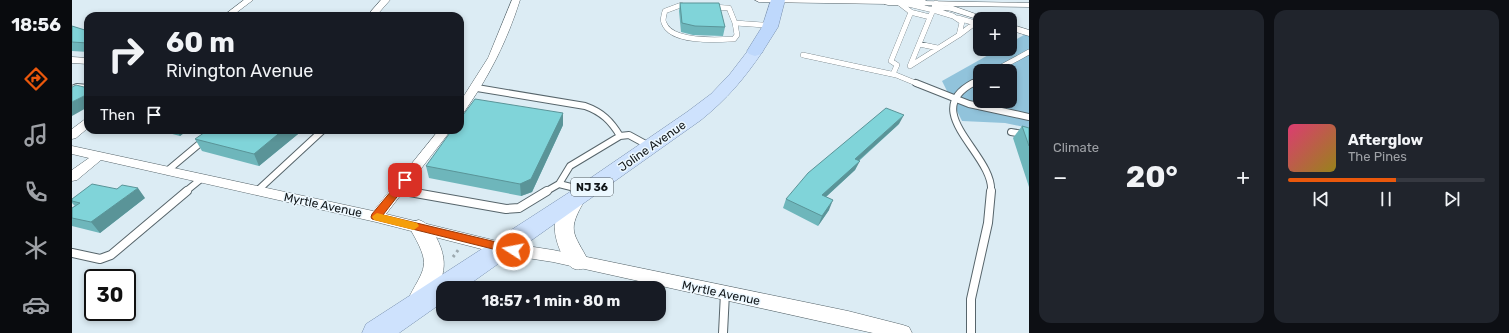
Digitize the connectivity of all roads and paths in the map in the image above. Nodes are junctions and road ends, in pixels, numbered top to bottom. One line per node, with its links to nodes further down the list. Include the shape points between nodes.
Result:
1 (248, 0): 12 (street)
2 (386, 0): 13 (street)
3 (516, 0): 38 (street, via 499,48)
4 (768, 0): 6 (street); 19 (highway, NJ 36); 25 (highway, NJ 36, via 770,27)
5 (850, 0): 6 (street)
6 (893, 2): 8 (street); 14 (lane)
7 (680, 3): 9 (lane); 18 (lane, via 665,11 662,16 665,29 671,34 680,37 734,39 737,35)
8 (930, 4): 10 (street); 15 (street); 16 (lane); 17 (lane)
9 (689, 6)
10 (1029, 6)
11 (705, 7): 18 (lane, via 729,8)
12 (232, 12)
13 (375, 12)
14 (910, 12): 16 (lane); 31 (lane, via 891,61)
15 (973, 15)
16 (930, 17): 23 (lane)
17 (958, 18): 22 (lane, via 962,22); 22 (lane, via 975,23)
18 (735, 23): 19 (lane)
19 (764, 25): 25 (highway, NJ 36)
20 (1017, 29): 21 (street)
21 (1029, 33)
22 (959, 34): 24 (lane)
23 (919, 44): 24 (lane); 32 (lane)
24 (938, 48): 32 (lane)
25 (755, 51): 50 (main road, Joline Avenue / NJ 36, via 736,78 717,98)
26 (1029, 52): 30 (lane)
27 (803, 55): 33 (lane)
28 (72, 60): 29 (street)
29 (84, 61)
30 (1007, 64)
31 (897, 65): 32 (lane); 33 (lane)
32 (909, 67): 34 (lane)
33 (893, 74): 34 (lane)
34 (905, 78): 39 (lane)
35 (973, 83): 39 (lane, via 963,88)
36 (74, 87): 37 (lane)
37 (84, 88)
38 (477, 88): 40 (street); 49 (lane, via 591,108 612,121)
39 (954, 98): 41 (lane, via 968,104); 72 (lane, via 953,114 956,122 985,168 992,186 988,223 971,299)
40 (464, 105)
41 (1029, 116)
42 (84, 125): 47 (street)
43 (1011, 132): 48 (lane)
44 (211, 134): 53 (lane)
45 (319, 134): 58 (lane)
46 (442, 134): 57 (street)
47 (72, 135)
48 (1029, 135)
49 (620, 136): 50 (lane, via 630,135); 56 (lane, via 570,166)
50 (651, 147): 59 (main road, Joline Avenue / NJ 36)
51 (72, 150): 52 (street, Myrtle Avenue)
52 (99, 156): 53 (street, Myrtle Avenue); 54 (street)
53 (167, 171): 55 (street, Myrtle Avenue)
54 (72, 177)
55 (201, 179): 58 (street, Myrtle Avenue); 64 (lane, via 111,255 100,259)
56 (559, 184): 57 (lane, via 519,208 506,209); 59 (lane, via 571,187)
57 (397, 190): 60 (street)
58 (257, 191): 60 (street, Myrtle Avenue)
59 (579, 196): 62 (main road, Joline Avenue / NJ 36); 66 (street, via 564,222 564,231 568,247)
60 (376, 217): 61 (street, Myrtle Avenue)
61 (419, 227): 62 (street, Myrtle Avenue); 68 (street, via 434,252 434,269 431,281)
62 (501, 248): 66 (street, Myrtle Avenue); 68 (main road, Joline Avenue / NJ 36)
63 (460, 249): 65 (path)
64 (72, 253)
65 (454, 257)
66 (579, 262): 67 (street, Myrtle Avenue)
67 (725, 294): 69 (street, Myrtle Avenue); 71 (lane)
68 (414, 307): 70 (main road, Joline Avenue / NJ 36)
69 (901, 332)
70 (376, 333)
71 (723, 333)
72 (971, 333)

